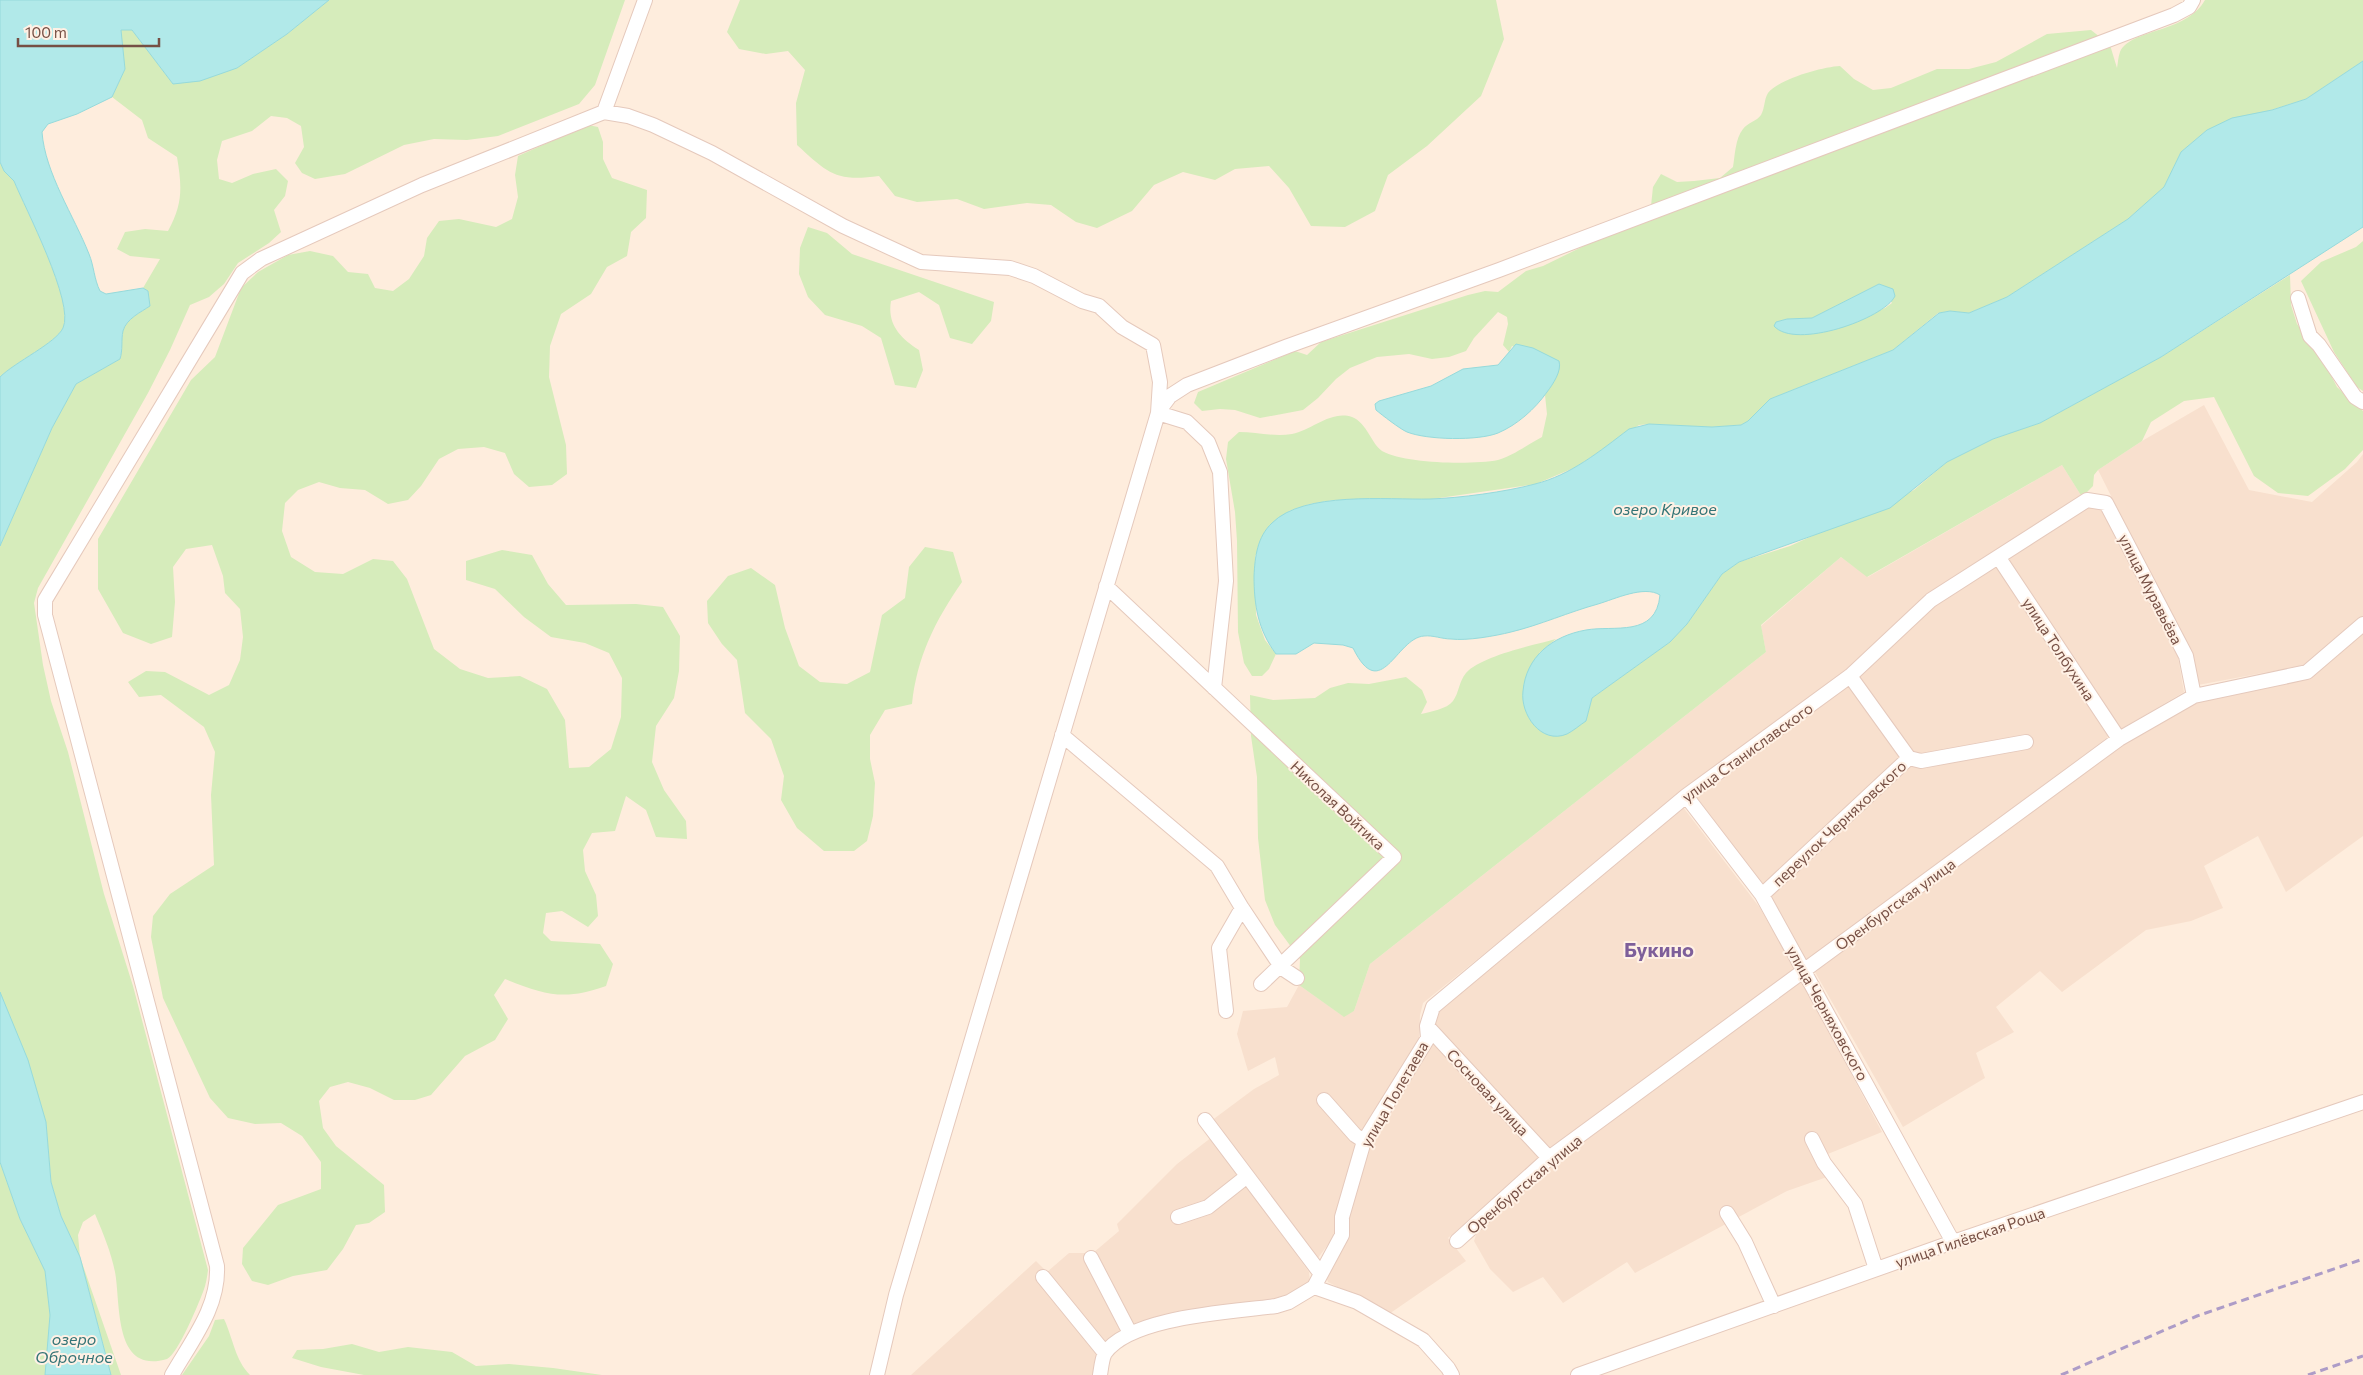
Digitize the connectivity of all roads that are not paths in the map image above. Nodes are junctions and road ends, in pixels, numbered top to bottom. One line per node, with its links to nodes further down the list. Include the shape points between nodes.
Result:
1 (645, 0): 3 (street)
2 (2193, 0): 6 (street, via 2188,7 2174,14 1499,270 1187,384 1170,396)
3 (604, 112): 6 (street, via 653,125 712,153 843,226 921,262 1010,268 1099,306 1122,327 1153,345 1160,382); 46 (street, via 422,185 261,259 242,273 45,600 45,615 217,1266 218,1284 213,1299)
4 (2298, 298): 5 (street, via 2310,336 2355,397)
5 (2363, 402)
6 (1158, 413): 9 (street); 12 (street, via 1186,422 1208,442 1220,472 1226,581)
7 (2087, 500): 8 (street, улица Станиславского); 13 (street, улица Муравьёва, via 2106,503 2186,656)
8 (1999, 558): 11 (street, улица Станиславского, via 1931,600); 15 (street, улица Толбухина)
9 (1106, 586): 12 (street); 14 (street)
10 (2363, 624): 13 (street, Оренбургская улица, via 2307,672)
11 (1850, 676): 17 (street, переулок Черняховского); 18 (street, улица Станиславского)
12 (1214, 688): 21 (street, Николая Войтика, via 1394,857)
13 (2194, 696): 15 (street, Оренбургская улица)
14 (1062, 735): 20 (street, via 1217,866); 47 (street, via 896,1295)
15 (2119, 739): 22 (street, Оренбургская улица)
16 (2026, 742): 17 (street, via 1921,761)
17 (1909, 758): 19 (street, переулок Черняховского)
18 (1686, 796): 19 (street, улица Черняховского); 26 (street, улица Станиславского, via 1432,1007)
19 (1762, 895): 22 (street, улица Черняховского)
20 (1242, 908): 21 (street); 25 (street, via 1219,948)
21 (1281, 966): 23 (street); 24 (street, Николая Войтика)
22 (1805, 970): 32 (street, Оренбургская улица); 37 (street, улица Черняховского)
23 (1297, 978)
24 (1261, 984)
25 (1226, 1011)
26 (1427, 1026): 31 (street, улица Полетаева, via 1428,1038); 32 (street, Сосновая улица)
27 (1324, 1100): 31 (street)
28 (2363, 1102): 37 (street, улица Гилёвская Роща)
29 (1205, 1120): 33 (street)
30 (1812, 1139): 39 (street, via 1824,1163 1855,1204)
31 (1364, 1142): 40 (street, улица Полетаева, via 1342,1217 1342,1235)
32 (1549, 1158): 36 (street, Оренбургская улица)
33 (1246, 1177): 35 (street, via 1208,1207); 40 (street)
34 (1727, 1213): 43 (street, via 1745,1242)
35 (1178, 1217)
36 (1457, 1241)
37 (1953, 1242): 39 (street, улица Гилёвская Роща)
38 (1090, 1258): 44 (street)
39 (1876, 1269): 43 (street, улица Гилёвская Роща)
40 (1321, 1274): 42 (street, улица Полетаева)
41 (1043, 1277): 45 (street)
42 (1314, 1287): 44 (street, via 1276,1306 1160,1323); 49 (street, via 1357,1302 1423,1340)
43 (1774, 1306): 50 (street, улица Гилёвская Роща)
44 (1130, 1333): 45 (street)
45 (1105, 1353): 48 (street)
46 (172, 1375)
47 (877, 1375)
48 (1100, 1375)
49 (1452, 1375)
50 (1578, 1375)

